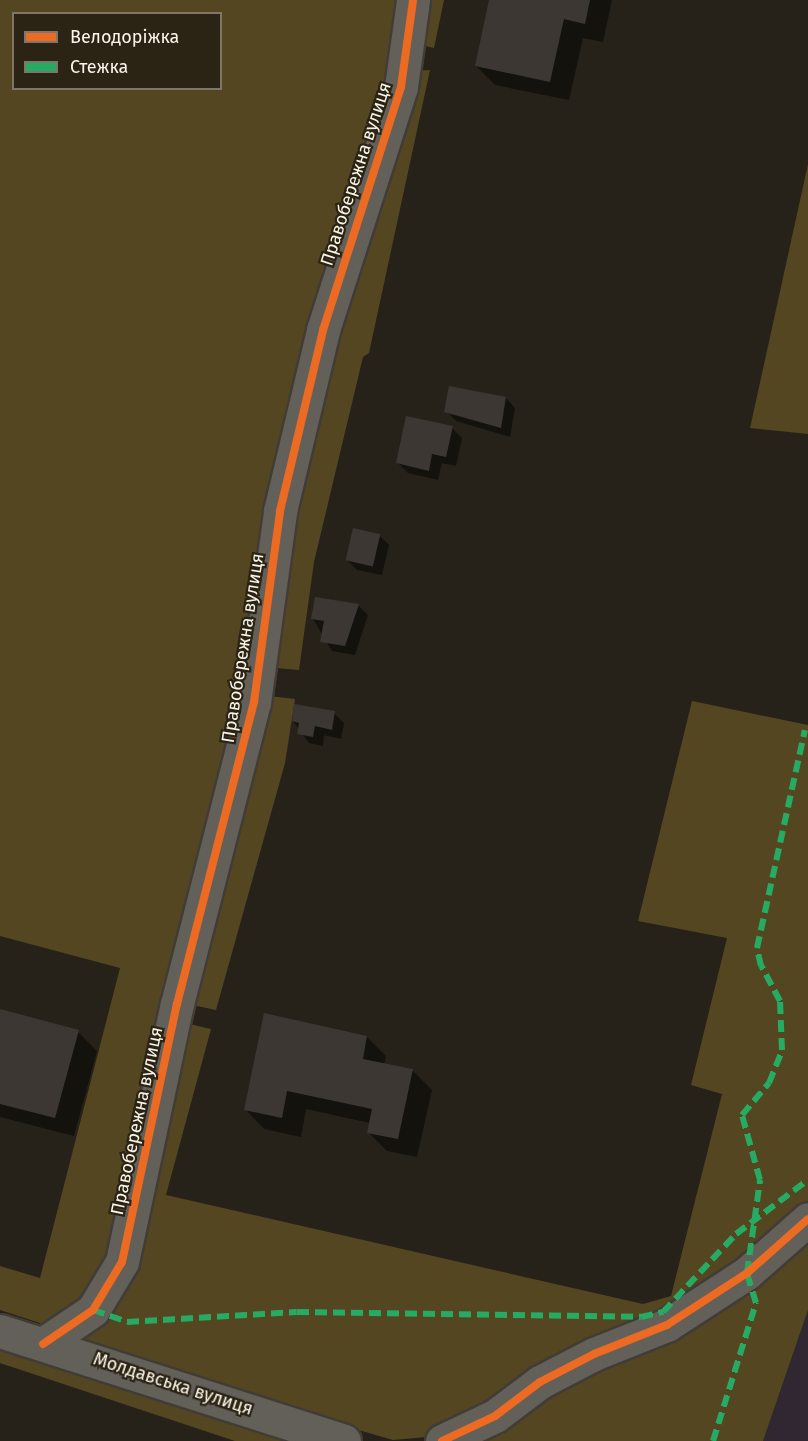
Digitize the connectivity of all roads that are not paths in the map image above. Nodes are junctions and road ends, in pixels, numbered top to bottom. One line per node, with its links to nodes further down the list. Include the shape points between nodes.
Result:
1 (413, 0): 4 (street, Правобережна вулиця, via 401,87 323,330 280,511 254,702 177,1004 122,1262 93,1310)
2 (808, 1219): 6 (street, via 747,1273 668,1325 594,1354 540,1382 495,1416)
3 (0, 1331): 4 (street, Молдавська вулиця)
4 (43, 1344): 5 (street, Молдавська вулиця)
5 (344, 1441)
6 (442, 1441)

